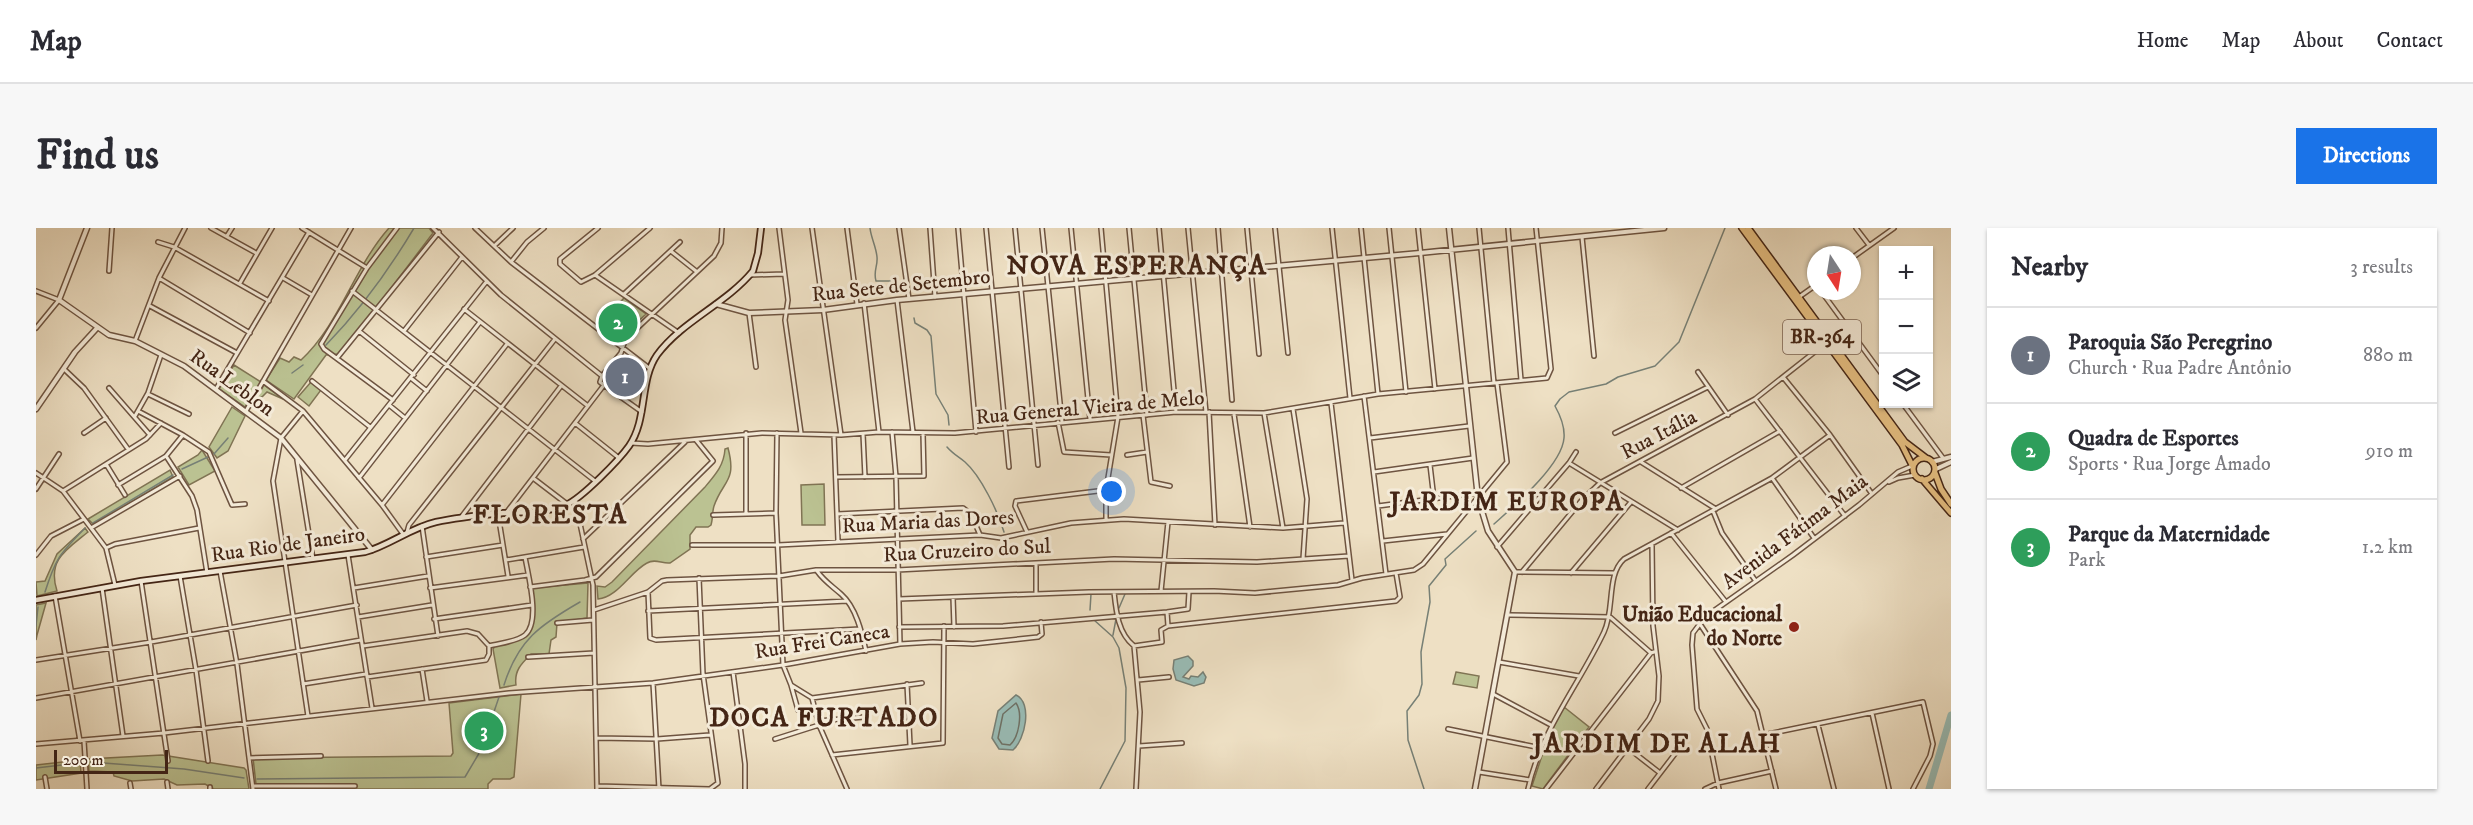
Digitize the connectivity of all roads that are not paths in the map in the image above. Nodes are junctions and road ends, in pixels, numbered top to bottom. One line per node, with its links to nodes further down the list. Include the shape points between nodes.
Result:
1 (87, 228): 101 (street)
2 (112, 228): 75 (street)
3 (185, 228): 58 (street)
4 (211, 228): 50 (street)
5 (232, 228): 50 (street)
6 (272, 228): 64 (street)
7 (302, 228): 48 (street)
8 (351, 228): 60 (street)
9 (398, 228): 72 (street)
10 (433, 228): 49 (street)
11 (513, 228): 57 (street)
12 (544, 228): 70 (street)
13 (598, 228): 79 (street, via 560,261 584,282)
14 (650, 228): 79 (street)
15 (722, 228): 76 (street, via 718,250)
16 (761, 228): 80 (main road, via 756,262)
17 (779, 228): 77 (street)
18 (812, 228): 111 (street)
19 (847, 228): 107 (street)
20 (899, 228): 100 (street)
21 (930, 228): 98 (street)
22 (958, 228): 96 (street)
23 (986, 228): 94 (street)
24 (1015, 228): 90 (street)
25 (1042, 228): 89 (street)
26 (1071, 228): 88 (street)
27 (1101, 228): 85 (street)
28 (1129, 228): 84 (street)
29 (1158, 228): 81 (street)
30 (1188, 228): 78 (street)
31 (1218, 228): 74 (street)
32 (1247, 228): 73 (street)
33 (1275, 228): 71 (street)
34 (1332, 228): 69 (street)
35 (1361, 228): 68 (street)
36 (1389, 228): 66 (street)
37 (1418, 228): 65 (street)
38 (1449, 228): 61 (street)
39 (1479, 228): 59 (street)
40 (1508, 228): 55 (street)
41 (1536, 228): 54 (street)
42 (1664, 228): 51 (street, Rua Sete de Setembro)
43 (1742, 228): 124 (main road, BR-364)
44 (1748, 228): 99 (main road, BR-364)
45 (1856, 228): 56 (street)
46 (1894, 228): 56 (street)
47 (478, 229): 57 (street)
48 (309, 232): 60 (street); 83 (street)
49 (438, 232): 67 (street); 110 (street)
50 (227, 236): 64 (street)
51 (1582, 237): 54 (street, Rua Sete de Setembro); 132 (street)
52 (159, 242): 58 (street)
53 (680, 242): 62 (street)
54 (1538, 242): 55 (street, Rua Sete de Setembro); 144 (street, Rua General Vieira de Melo, via 1551,369 1544,378)
55 (1510, 244): 59 (street, Rua Sete de Setembro); 144 (street)
56 (1869, 245): 63 (street)
57 (494, 246): 70 (street)
58 (174, 247): 82 (street); 87 (street)
59 (1481, 247): 61 (street, Rua Sete de Setembro); 147 (street)
60 (337, 249): 72 (street); 97 (street)
61 (1451, 250): 65 (street, Rua Sete de Setembro); 150 (street)
62 (672, 251): 76 (street); 95 (street)
63 (1861, 251)
64 (256, 253): 87 (street)
65 (1420, 253): 66 (street, Rua Sete de Setembro); 155 (street)
66 (1392, 256): 68 (street, Rua Sete de Setembro); 157 (street)
67 (462, 257): 86 (street); 119 (street)
68 (1364, 258): 69 (street, Rua Sete de Setembro); 159 (street)
69 (1335, 261): 71 (street, Rua Sete de Setembro); 161 (street)
70 (511, 262): 126 (street)
71 (1278, 265): 73 (street, Rua Sete de Setembro); 130 (street)
72 (367, 268): 92 (street)
73 (1250, 268): 74 (street, Rua Sete de Setembro); 131 (street)
74 (1222, 270): 78 (street, Rua Sete de Setembro); 162 (street)
75 (110, 272)
76 (696, 272): 113 (street)
77 (784, 274): 80 (street); 112 (street)
78 (1192, 274): 81 (street, Rua Sete de Setembro); 177 (street)
79 (595, 275): 95 (street)
80 (749, 275): 106 (main road, Rua Rio de Janeiro)
81 (1163, 276): 84 (street, Rua Sete de Setembro); 176 (street)
82 (159, 278): 108 (street); 120 (street)
83 (282, 278): 97 (street); 104 (street)
84 (1133, 279): 85 (street, Rua Sete de Setembro); 181 (street)
85 (1105, 281): 88 (street, Rua Sete de Setembro); 184 (street)
86 (487, 282): 109 (street); 122 (street)
87 (239, 284): 104 (street)
88 (1076, 284): 89 (street, Rua Sete de Setembro); 187 (street)
89 (1047, 286): 90 (street, Rua Sete de Setembro); 188 (street)
90 (1020, 289): 94 (street, Rua Sete de Setembro); 191 (street)
91 (36, 291): 101 (street, Rua Leblon)
92 (351, 291): 110 (street); 133 (street, via 321,342)
93 (1807, 291): 99 (street)
94 (992, 292): 96 (street, Rua Sete de Setembro); 195 (street)
95 (624, 294): 113 (street)
96 (964, 294): 98 (street, Rua Sete de Setembro); 200 (street)
97 (312, 295): 145 (street)
98 (935, 297): 100 (street, Rua Sete de Setembro)
99 (1799, 297): 231 (main road, BR-364, via 1905,442)
100 (909, 299): 102 (street, Rua Sete de Setembro)
101 (59, 300): 116 (street); 117 (street, Rua Leblon)
102 (897, 300): 105 (street, Rua Sete de Setembro); 199 (street)
103 (1828, 300): 139 (street)
104 (268, 301): 120 (street)
105 (864, 303): 107 (street, Rua Sete de Setembro); 197 (street)
106 (716, 304): 114 (street, Rua Sete de Setembro); 121 (main road, Rua Rio de Janeiro)
107 (857, 304): 111 (street, Rua Sete de Setembro)
108 (150, 306): 123 (street); 128 (street)
109 (464, 309): 115 (street); 129 (street)
110 (376, 310): 118 (street); 119 (street)
111 (823, 310): 112 (street, Rua Sete de Setembro); 211 (street)
112 (787, 311): 114 (street, Rua Sete de Setembro); 206 (street, via 785,320)
113 (651, 313): 121 (street); 126 (street)
114 (749, 313): 136 (street)
115 (480, 322): 125 (street); 135 (street)
116 (36, 328)
117 (97, 328): 123 (street, Rua Leblon, via 114,337); 138 (street)
118 (359, 331): 133 (street); 142 (street)
119 (405, 331): 129 (street)
120 (250, 333): 128 (street)
121 (679, 333): 137 (main road, Rua Rio de Janeiro)
122 (555, 339): 134 (street); 141 (street)
123 (135, 341): 127 (street, Rua Leblon)
124 (1826, 343): 143 (street, Rua Itália); 241 (main road, BR-364, via 1902,445)
125 (507, 344): 134 (street); 152 (street)
126 (622, 347): 137 (street); 141 (street)
127 (162, 353): 154 (street, Rua Leblon); 158 (street)
128 (237, 353): 154 (street)
129 (431, 353): 135 (street); 142 (street)
130 (1288, 353)
131 (1259, 354)
132 (1594, 356)
133 (337, 358): 164 (street)
134 (535, 365): 149 (street); 168 (street)
135 (447, 366): 152 (street); 156 (street)
136 (756, 367)
137 (650, 368): 175 (main road, Rua Rio de Janeiro)
138 (63, 369): 170 (street); 185 (street, via 78,381)
139 (1879, 370)
140 (1698, 372): 153 (street)
141 (602, 376): 148 (street, via 600,382)
142 (413, 377): 156 (street); 164 (street)
143 (1783, 377): 163 (street, Rua Itália); 212 (street)
144 (1521, 380): 147 (street, Rua General Vieira de Melo)
145 (263, 381): 173 (street); 174 (street)
146 (312, 381): 193 (street)
147 (1496, 383): 150 (street, Rua General Vieira de Melo); 267 (street, via 1507,460)
148 (604, 385): 167 (street); 175 (street)
149 (561, 386): 167 (street); 194 (street)
150 (1464, 386): 155 (street, Rua General Vieira de Melo); 192 (street)
151 (109, 387): 183 (street)
152 (474, 387): 168 (street); 275 (street)
153 (1708, 387): 182 (street); 204 (street)
154 (216, 389): 173 (street, Rua Leblon)
155 (1435, 389): 157 (street, Rua General Vieira de Melo)
156 (427, 391): 186 (street)
157 (1406, 392): 159 (street, Rua General Vieira de Melo)
158 (148, 393): 172 (street); 179 (street)
159 (1378, 394): 160 (street, Rua General Vieira de Melo)
160 (1364, 396): 161 (street, Rua General Vieira de Melo); 214 (street)
161 (1350, 398): 165 (street, Rua General Vieira de Melo)
162 (1232, 399)
163 (1755, 399): 182 (street, Rua Itália); 196 (street)
164 (393, 400): 166 (street)
165 (1331, 403): 171 (street, Rua General Vieira de Melo); 291 (street)
166 (389, 405): 186 (street); 193 (street)
167 (588, 406): 190 (street)
168 (501, 408): 194 (street); 301 (street)
169 (1906, 408): 233 (street)
170 (36, 409)
171 (1293, 409): 178 (street, Rua General Vieira de Melo); 298 (street, via 1306,499)
172 (138, 411): 183 (street); 189 (street)
173 (246, 411): 213 (street, Rua Leblon)
174 (303, 411): 213 (street); 232 (street)
175 (642, 412): 217 (main road, Rua Rio de Janeiro)
176 (1176, 412): 177 (street, Rua General Vieira de Melo); 181 (street, Rua General Vieira de Melo)
177 (1208, 412): 180 (street, Rua General Vieira de Melo); 292 (street)
178 (1264, 413): 180 (street, Rua General Vieira de Melo); 297 (street)
179 (189, 414)
180 (1234, 414): 295 (street)
181 (1145, 415): 184 (street, Rua General Vieira de Melo); 220 (street)
182 (1728, 415): 234 (street, Rua Itália)
183 (135, 416): 208 (street)
184 (1118, 417): 187 (street, Rua General Vieira de Melo); 223 (street)
185 (105, 418): 201 (street); 218 (street)
186 (405, 418): 253 (street)
187 (1090, 419): 188 (street, Rua General Vieira de Melo)
188 (1060, 422): 191 (street, Rua General Vieira de Melo); 223 (street, via 1064,452)
189 (161, 423): 208 (street); 209 (street)
190 (575, 423): 219 (street); 229 (street)
191 (1034, 425): 195 (street, Rua General Vieira de Melo); 240 (street)
192 (1469, 426): 214 (street); 230 (street)
193 (370, 427): 232 (street)
194 (527, 429): 219 (street); 287 (street)
195 (1005, 429): 200 (street, Rua General Vieira de Melo); 242 (street)
196 (1780, 431): 227 (street); 261 (street)
197 (879, 432): 198 (street, Rua General Vieira de Melo); 207 (street, Rua General Vieira de Melo)
198 (892, 432): 199 (street, Rua General Vieira de Melo); 251 (street)
199 (913, 432): 203 (street, Rua General Vieira de Melo)
200 (976, 432): 203 (street, Rua General Vieira de Melo)
201 (84, 433)
202 (777, 433): 205 (street, Rua General Vieira de Melo); 206 (street, Rua General Vieira de Melo); 280 (street)
203 (923, 433): 251 (street, via 924,476)
204 (1615, 433)
205 (746, 434): 215 (street, Rua General Vieira de Melo); 283 (street)
206 (801, 434): 210 (street, Rua General Vieira de Melo)
207 (863, 434): 211 (street, Rua General Vieira de Melo); 250 (street)
208 (150, 435): 218 (street)
209 (183, 435): 225 (street); 272 (street, via 209,452 232,505)
210 (834, 435): 211 (street, Rua General Vieira de Melo); 249 (street)
211 (841, 435)
212 (1830, 435): 227 (street); 265 (street)
213 (281, 438): 226 (street, Rua Leblon); 327 (street, via 273,482)
214 (1370, 438): 244 (street)
215 (696, 439): 216 (street, Rua General Vieira de Melo); 345 (street, via 713,461)
216 (687, 441): 217 (street, Rua General Vieira de Melo); 307 (street)
217 (631, 443): 229 (main road, Rua Rio de Janeiro)
218 (128, 449): 237 (street)
219 (553, 450): 248 (street); 256 (street)
220 (1147, 452): 224 (street); 260 (street, via 1151,482)
221 (1576, 452): 238 (street)
222 (59, 454): 252 (street)
223 (1111, 455): 263 (street)
224 (1127, 455)
225 (166, 456): 246 (street); 259 (street)
226 (297, 457): 317 (street, Rua Leblon); 324 (street)
227 (1801, 457): 254 (street); 286 (street)
228 (1951, 457): 233 (street)
229 (619, 458): 256 (main road, Rua Rio de Janeiro)
230 (1473, 458): 239 (street); 267 (street)
231 (1926, 458): 235 (main road, BR-364); 241 (main road)
232 (345, 459): 253 (street)
233 (1945, 460): 235 (street)
234 (1641, 461): 257 (street, Rua Itália); 261 (street)
235 (1932, 462): 243 (main road)
236 (1951, 462): 243 (street)
237 (106, 463): 259 (street); 264 (street)
238 (1569, 463): 257 (street); 315 (street)
239 (1430, 464): 244 (street); 269 (street)
240 (1038, 465)
241 (1912, 465): 247 (main road, BR-364); 258 (street, Avenida Fátima Maia)
242 (1009, 467)
243 (1935, 471): 255 (main road, via 1932,478); 268 (main road)
244 (1374, 472): 276 (street)
245 (36, 473): 252 (street)
246 (178, 474): 294 (street); 296 (street, via 192,495)
247 (1915, 475): 255 (main road); 258 (street, Avenida Fátima Maia)
248 (533, 477): 273 (street); 279 (street)
249 (836, 477): 250 (street); 284 (street)
250 (866, 477): 251 (street)
251 (896, 477): 278 (street)
252 (44, 478): 262 (street); 264 (street)
253 (359, 478): 275 (street)
254 (1772, 478): 277 (street); 306 (street)
255 (1922, 479): 268 (main road)
256 (595, 481): 270 (main road, Rua Rio de Janeiro)
257 (1600, 483): 271 (street); 333 (street, Rua Itália)
258 (1885, 484): 265 (street, Avenida Fátima Maia)
259 (118, 485): 266 (street)
260 (1170, 486)
261 (1681, 488): 277 (street)
262 (36, 489)
263 (1106, 490): 288 (street); 300 (street, via 1016,501)
264 (63, 491): 289 (street)
265 (1872, 494): 286 (street, Avenida Fátima Maia)
266 (125, 495)
267 (1478, 496): 269 (street); 303 (street); 315 (street)
268 (1942, 497): 274 (main road); 281 (main road)
269 (1434, 498): 276 (street)
270 (574, 500): 273 (main road, Rua Rio de Janeiro); 307 (street)
271 (1631, 502): 299 (street); 336 (street)
272 (245, 504)
273 (567, 504): 279 (main road, Rua Rio de Janeiro, via 548,510)
274 (1951, 504)
275 (382, 506): 301 (street)
276 (1378, 506): 308 (street)
277 (1714, 509): 299 (street); 347 (street, via 1722,533)
278 (897, 510): 284 (street); 304 (street, via 963,508 971,514); 305 (street)
279 (506, 513): 282 (main road, Rua Rio de Janeiro)
280 (776, 513): 283 (street); 313 (street)
281 (1951, 513)
282 (498, 514): 287 (main road, Rua Rio de Janeiro); 311 (street)
283 (746, 514): 285 (street)
284 (837, 514): 309 (street)
285 (713, 515)
286 (1845, 516): 306 (street, Avenida Fátima Maia)
287 (461, 518): 293 (main road, Rua Rio de Janeiro)
288 (1106, 520): 290 (street, Rua Maria das Dores); 300 (street, Rua Maria das Dores)
289 (86, 521): 294 (street); 318 (street, via 51,536)
290 (1168, 521): 292 (street, Rua Maria das Dores); 323 (street)
291 (1344, 523): 298 (street, Rua Maria das Dores); 321 (street)
292 (1215, 525): 295 (street, Rua Maria das Dores)
293 (422, 526): 301 (main road, Rua Rio de Janeiro); 322 (street)
294 (91, 527): 316 (street)
295 (1251, 527): 297 (street, Rua Maria das Dores)
296 (200, 528): 316 (street); 334 (street)
297 (1283, 528): 298 (street, Rua Maria das Dores)
298 (1304, 528): 325 (street)
299 (1678, 530): 302 (street)
300 (1027, 532): 304 (street, Rua Maria das Dores, via 995,538)
301 (405, 533): 317 (main road, Rua Rio de Janeiro)
302 (1671, 533): 310 (street); 364 (street)
303 (1447, 534): 308 (street); 335 (street, via 1423,564)
304 (980, 535): 305 (street, Rua Maria das Dores)
305 (896, 538): 309 (street, Rua Maria das Dores); 330 (street)
306 (1814, 538): 347 (street, Avenida Fátima Maia)
307 (583, 539): 314 (street)
308 (1382, 541): 339 (street)
309 (838, 542): 313 (street, Rua Maria das Dores)
310 (1652, 544): 337 (street, via 1624,559); 403 (street)
311 (503, 545): 322 (street); 326 (street)
312 (692, 545): 313 (street, Rua Maria das Dores)
313 (778, 545): 343 (street)
314 (584, 547): 320 (street); 345 (street)
315 (1497, 547): 332 (street)
316 (106, 548): 349 (street)
317 (372, 550): 319 (main road, Rua Rio de Janeiro)
318 (36, 555)
319 (348, 555): 324 (main road, Rua Rio de Janeiro); 352 (street)
320 (525, 556): 326 (street); 338 (street)
321 (1349, 556): 325 (street, Rua Cruzeiro do Sul); 346 (street)
322 (426, 557): 341 (street)
323 (1164, 558): 325 (street, Rua Cruzeiro do Sul); 328 (street, Rua Cruzeiro do Sul); 354 (street)
324 (313, 559): 327 (main road, Rua Rio de Janeiro)
325 (1303, 559)
326 (506, 560): 342 (street)
327 (285, 563): 331 (main road, Rua Rio de Janeiro); 375 (street)
328 (1036, 564): 330 (street, Rua Cruzeiro do Sul); 358 (street)
329 (816, 570): 330 (street, Rua Cruzeiro do Sul); 343 (street, Rua Cruzeiro do Sul); 363 (street)
330 (897, 570): 361 (street)
331 (220, 571): 334 (main road, Rua Rio de Janeiro); 387 (street)
332 (1515, 572): 333 (street); 374 (street)
333 (1522, 572): 336 (street)
334 (207, 573): 340 (main road, Rua Rio de Janeiro)
335 (1396, 573): 339 (street); 384 (street, via 1400,597 1395,601)
336 (1571, 573): 337 (street)
337 (1614, 573): 377 (street)
338 (528, 574): 342 (street); 350 (street)
339 (1386, 574): 346 (street)
340 (180, 576): 348 (main road, Rua Rio de Janeiro); 390 (street)
341 (428, 576): 352 (street); 353 (street)
342 (508, 576): 353 (street)
343 (779, 576): 344 (street, Rua Cruzeiro do Sul); 368 (street)
344 (699, 578): 355 (street, Rua Cruzeiro do Sul, via 667,579); 369 (street)
345 (592, 579): 350 (street); 370 (street)
346 (1352, 580): 357 (street, via 1318,588 1255,593)
347 (1755, 580): 364 (street, Avenida Fátima Maia)
348 (141, 581): 349 (main road, Rua Rio de Janeiro); 394 (street)
349 (115, 585): 351 (main road, Rua Rio de Janeiro)
350 (530, 587): 367 (street)
351 (102, 588): 359 (main road, Rua Rio de Janeiro); 400 (street)
352 (354, 588): 365 (street)
353 (430, 588): 366 (street)
354 (1161, 591): 356 (street); 357 (street)
355 (648, 592): 370 (street, Rua Cruzeiro do Sul); 371 (street)
356 (1114, 592): 358 (street); 373 (street)
357 (1190, 592): 372 (street, via 1187,610)
358 (1036, 594): 360 (street)
359 (55, 596): 362 (main road, Rua Rio de Janeiro); 405 (street)
360 (953, 597): 361 (street); 386 (street)
361 (899, 598): 385 (street)
362 (36, 600)
363 (847, 601): 368 (street); 388 (street)
364 (1726, 602): 382 (street, Avenida Fátima Maia)
365 (357, 605): 375 (street); 376 (street)
366 (432, 605): 376 (street); 378 (street)
367 (532, 605): 378 (street); 398 (street, via 528,633)
368 (780, 605): 369 (street); 389 (street)
369 (701, 608): 371 (street); 392 (street)
370 (594, 610): 379 (street)
371 (648, 611): 392 (street, via 650,638)
372 (1167, 612): 373 (street); 384 (street)
373 (1116, 615): 380 (street); 399 (street)
374 (1509, 615): 377 (street); 408 (street)
375 (293, 617): 387 (street); 402 (street)
376 (358, 617): 393 (street)
377 (1610, 617): 403 (street); 417 (street)
378 (435, 619): 391 (street)
379 (593, 620): 381 (street); 404 (street)
380 (1041, 622): 386 (street); 395 (street, Rua Frei Caneca, via 1042,634 1038,637)
381 (556, 623)
382 (1700, 624): 445 (street, via 1753,704); 471 (street, via 1691,639 1697,709 1707,729)
383 (944, 626): 385 (street); 386 (street); 395 (street)
384 (1168, 626): 399 (street, via 1161,630 1162,642)
385 (899, 627): 396 (street)
386 (954, 627)
387 (232, 628): 390 (street); 409 (street)
388 (860, 629): 389 (street); 401 (street)
389 (780, 633): 392 (street); 410 (street)
390 (191, 636): 394 (street); 412 (street)
391 (438, 636): 397 (street); 398 (street, via 473,631)
392 (701, 637): 414 (street)
393 (361, 640): 397 (street); 402 (street)
394 (151, 642): 400 (street); 416 (street)
395 (945, 643): 396 (street, Rua Frei Caneca); 454 (street, via 943,743)
396 (900, 644): 401 (street, Rua Frei Caneca)
397 (362, 646): 415 (street)
398 (489, 646): 411 (street, via 486,660)
399 (1134, 646): 419 (street)
400 (111, 649): 405 (street); 420 (street)
401 (866, 651): 410 (street, Rua Frei Caneca)
402 (298, 652): 409 (street); 424 (street)
403 (1653, 652): 458 (street, via 1659,676 1658,701); 485 (street)
404 (594, 653): 406 (street); 426 (street)
405 (65, 655): 407 (street); 427 (street)
406 (528, 657)
407 (36, 660)
408 (1499, 662): 417 (street); 428 (street)
409 (237, 664): 412 (street); 438 (street)
410 (783, 665): 413 (street, Rua Frei Caneca); 425 (street)
411 (422, 669): 415 (street); 431 (street)
412 (196, 670): 416 (street); 441 (street)
413 (733, 672): 414 (street, Rua Frei Caneca); 481 (street)
414 (703, 674): 421 (street, Rua Frei Caneca); 444 (street)
415 (367, 675): 424 (street); 432 (street)
416 (156, 676): 420 (street); 443 (street)
417 (1579, 676): 439 (street)
418 (1169, 677): 419 (street)
419 (1138, 680): 455 (street)
420 (116, 682): 427 (street); 446 (street)
421 (653, 683): 426 (street, Rua Frei Caneca); 449 (street)
422 (907, 683): 423 (street); 430 (street); 454 (street)
423 (922, 683)
424 (303, 684): 435 (street)
425 (791, 685): 430 (street); 433 (street)
426 (594, 687): 431 (street, Rua Frei Caneca); 448 (street)
427 (72, 691): 429 (street); 451 (street)
428 (1493, 694): 439 (street); 447 (street)
429 (36, 698)
430 (812, 698): 437 (street)
431 (427, 701): 432 (street, Rua Frei Caneca)
432 (372, 708): 435 (street, Rua Frei Caneca)
433 (798, 710)
434 (1872, 713): 440 (street); 492 (street); 493 (street, via 1923,702 1933,744)
435 (308, 717): 438 (street, Rua Frei Caneca)
436 (864, 717): 437 (street)
437 (818, 723): 450 (street); 459 (street)
438 (246, 724): 441 (street, Rua Frei Caneca); 461 (street)
439 (1551, 725): 457 (street)
440 (1818, 725): 445 (street); 491 (street)
441 (204, 729): 443 (street, Rua Frei Caneca); 463 (street)
442 (1448, 729): 447 (street)
443 (164, 733): 446 (street, Rua Frei Caneca); 462 (street)
444 (710, 735): 449 (street); 475 (street, via 718,779 715,787)
445 (1763, 735): 464 (street)
446 (123, 736): 451 (street, Rua Frei Caneca)
447 (1484, 736): 457 (street); 465 (street)
448 (596, 738): 449 (street); 474 (street)
449 (657, 738): 475 (street)
450 (775, 739)
451 (82, 741): 453 (street, Rua Frei Caneca); 478 (street)
452 (1182, 743): 455 (street)
453 (36, 744)
454 (910, 745): 459 (street)
455 (1139, 746): 483 (street)
456 (1681, 746): 466 (street)
457 (1541, 748): 468 (street)
458 (1628, 748): 466 (street); 486 (street)
459 (832, 755): 482 (street)
460 (321, 756): 461 (street)
461 (249, 758): 473 (street)
462 (168, 761)
463 (208, 761)
464 (1772, 771): 471 (street); 490 (street)
465 (1478, 772): 468 (street); 484 (street)
466 (1660, 773): 487 (street)
467 (45, 777): 477 (street)
468 (1530, 780): 476 (street)
469 (167, 782): 480 (street)
470 (130, 783): 479 (street)
471 (1718, 783): 488 (street); 489 (street)
472 (355, 786): 473 (street)
473 (253, 788)
474 (597, 788): 475 (street)
475 (659, 788)
476 (1529, 788)
477 (47, 789)
478 (87, 789)
479 (131, 789)
480 (168, 789)
481 (745, 789)
482 (847, 789)
483 (1136, 789)
484 (1475, 789)
485 (1546, 789)
486 (1596, 789)
487 (1648, 789)
488 (1705, 789)
489 (1719, 789)
490 (1776, 789)
491 (1834, 789)
492 (1889, 789)
493 (1913, 789)

